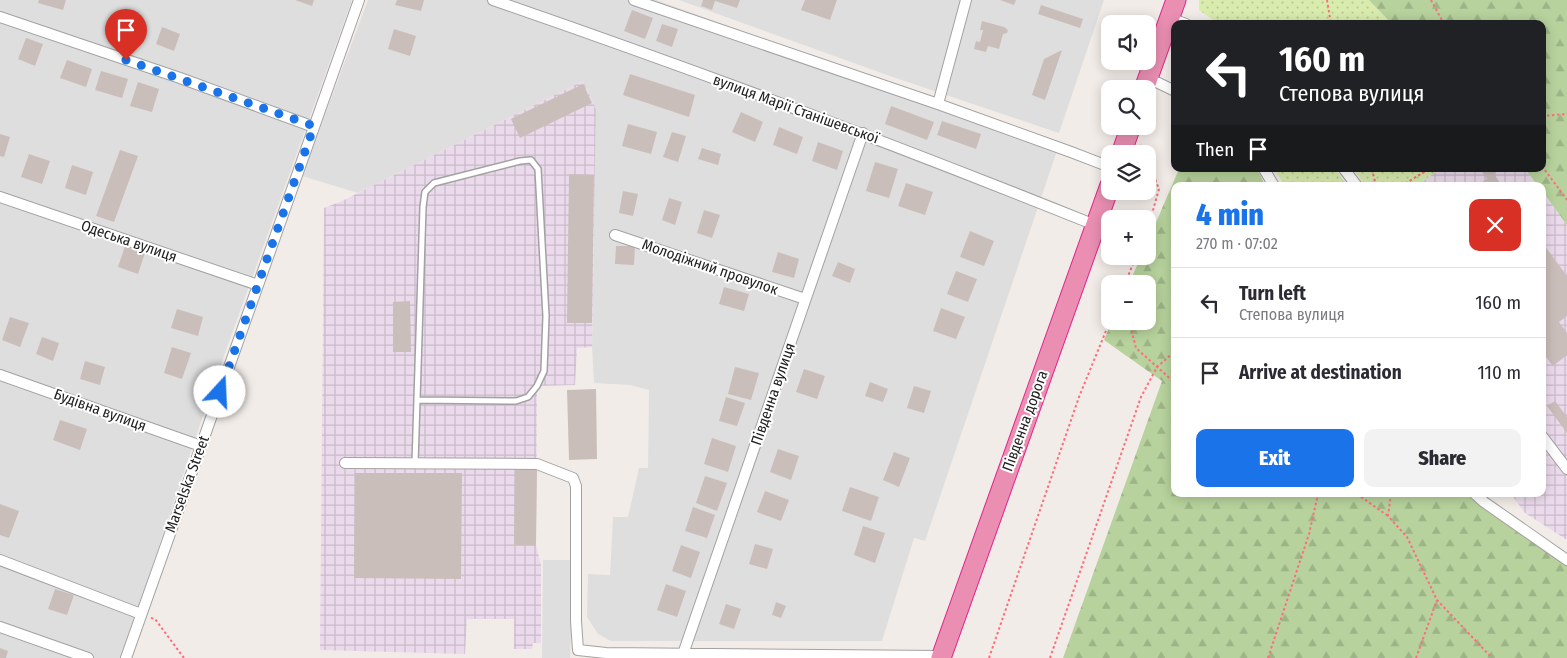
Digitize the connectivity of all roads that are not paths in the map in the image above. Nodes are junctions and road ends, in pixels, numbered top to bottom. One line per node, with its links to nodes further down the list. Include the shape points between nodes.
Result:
1 (359, 0): 13 (street, Marselska Street)
2 (493, 0): 14 (street, вулиця Марії Станішевської)
3 (634, 0): 12 (street)
4 (966, 0): 12 (street)
5 (1176, 0): 7 (highway)
6 (0, 17): 13 (street)
7 (1178, 20)
8 (1171, 35): 9 (highway)
9 (1148, 80)
10 (1156, 86): 11 (street)
11 (1171, 90)
12 (938, 104): 15 (street)
13 (314, 126): 20 (street, Marselska Street)
14 (863, 133): 18 (street, вулиця Марії Станішевської); 21 (street, Південна вулиця)
15 (1101, 164)
16 (0, 197): 20 (street, Одеська вулиця)
17 (1104, 200): 18 (highway, Південна дорога)
18 (1095, 225): 35 (highway, Південна дорога)
19 (616, 235): 21 (street, Молодіжний провулок)
20 (258, 285): 25 (street, Marselska Street)
21 (805, 299): 34 (street, Південна вулиця)
22 (0, 375): 25 (street, Будівна вулиця)
23 (417, 400): 23 (lane, via 516,401 528,397 537,386 544,371 546,316 538,169 531,160 434,183 425,192); 27 (lane)
24 (1546, 441): 28 (street)
25 (201, 446): 32 (street, Marselska Street)
26 (345, 464): 27 (street)
27 (415, 464): 34 (street, via 537,464 573,478 576,486 578,650 606,654)
28 (1567, 469)
29 (1478, 497): 31 (street)
30 (0, 560): 32 (street)
31 (1567, 560)
32 (141, 614): 37 (street, Marselska Street)
33 (0, 627): 36 (street)
34 (683, 654): 35 (street)
35 (941, 657)
36 (88, 658)
37 (126, 658)

